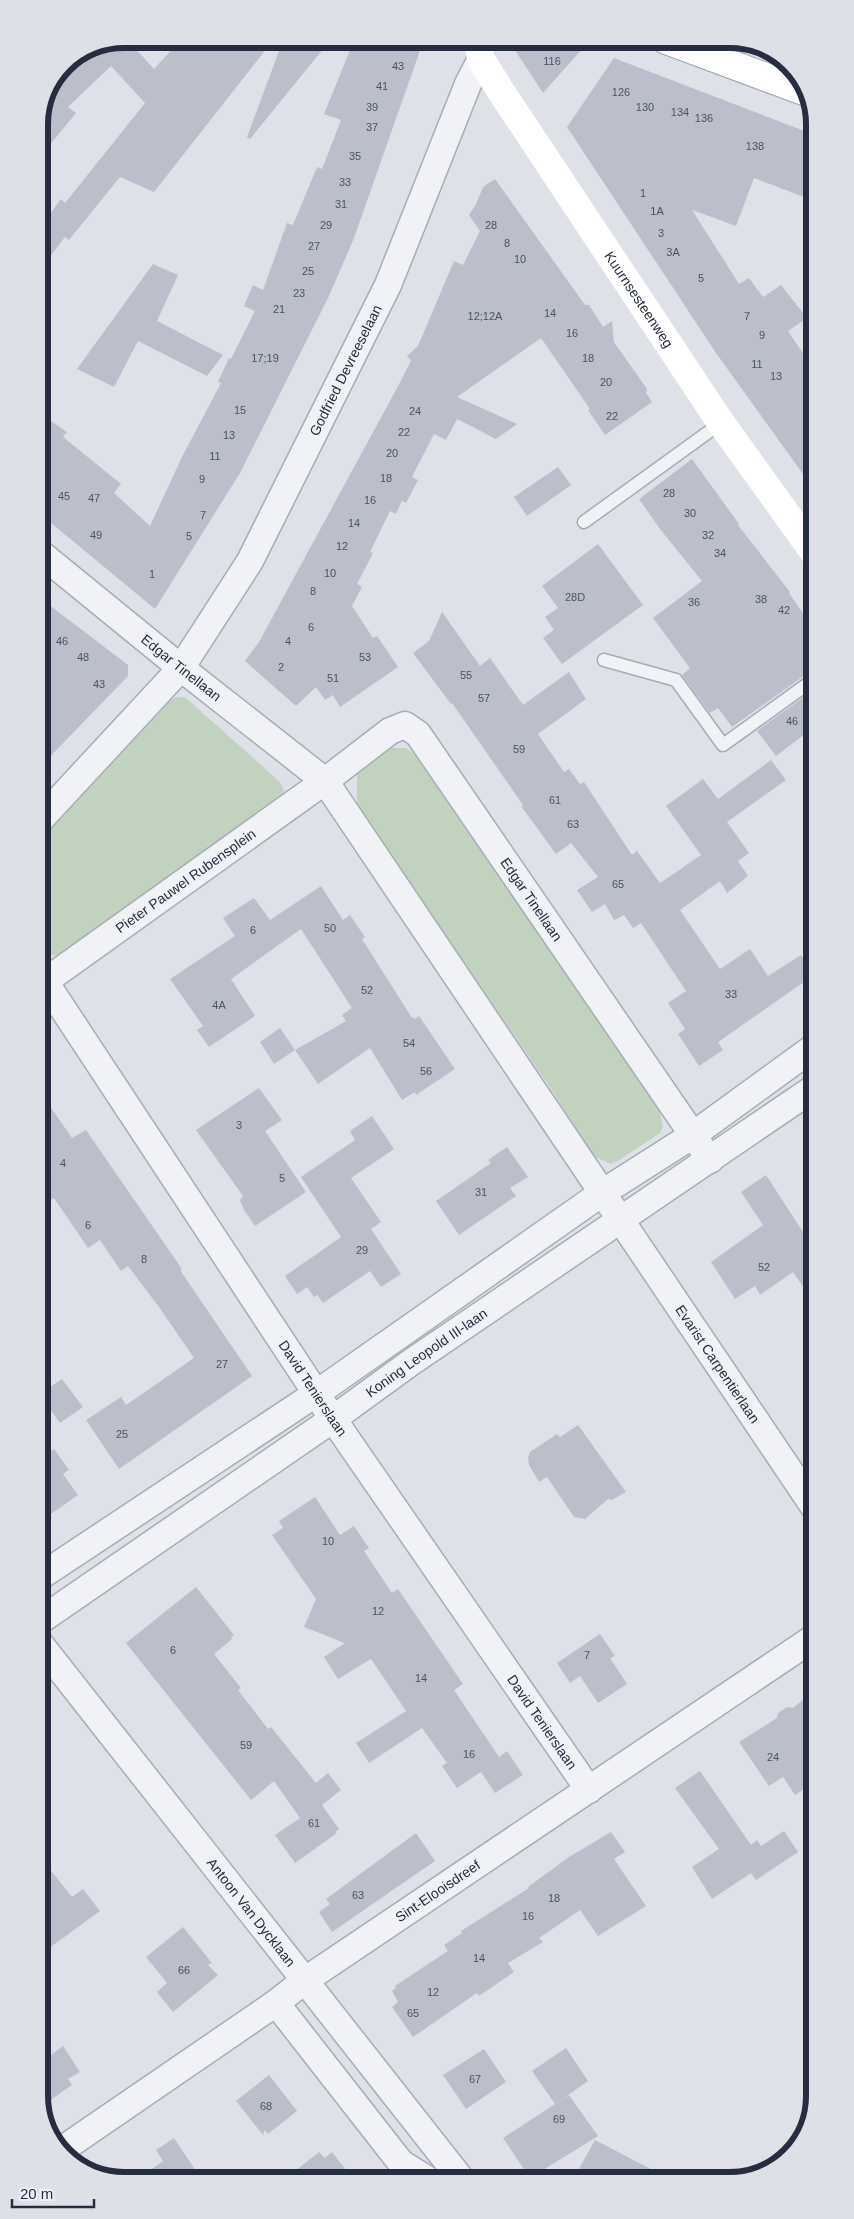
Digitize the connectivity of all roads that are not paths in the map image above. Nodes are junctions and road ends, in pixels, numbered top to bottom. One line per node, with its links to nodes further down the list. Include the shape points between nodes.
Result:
1 (687, 48): 3 (street)
2 (480, 50): 4 (street, Kuurnsesteenweg, via 500,90); 9 (street, Godfried Devreeselaan, via 388,285 250,561)
3 (798, 89)
4 (721, 423): 5 (lane); 6 (street, Kuurnsesteenweg)
5 (584, 522)
6 (806, 541)
7 (48, 559): 9 (street, Edgar Tinellaan)
8 (604, 660): 10 (lane, via 676,680 723,745)
9 (181, 668): 11 (street, Edgar Tinellaan); 12 (street)
10 (806, 685)
11 (325, 781): 13 (street, Pieter Pauwel Rubensplein); 17 (street, Edgar Tinellaan, via 390,731 405,725 418,734); 19 (street, Edgar Tinellaan)
12 (48, 812)
13 (48, 976)
14 (48, 988): 21 (street, David Tenierslaan)
15 (806, 1053): 17 (street)
16 (806, 1094): 18 (street, Koning Leopold III-laan)
17 (693, 1135): 18 (street, Edgar Tinellaan); 19 (street)
18 (710, 1160): 20 (street, Koning Leopold III-laan)
19 (602, 1193): 20 (street, Edgar Tinellaan); 21 (street)
20 (620, 1221): 22 (street, Koning Leopold III-laan); 23 (street, Evarist Carpentierlaan)
21 (317, 1393): 22 (street, David Tenierslaan); 24 (street)
22 (333, 1419): 25 (street, Koning Leopold III-laan); 28 (street, David Tenierslaan)
23 (806, 1496)
24 (47, 1572)
25 (47, 1616)
26 (806, 1643): 28 (street, Sint-Elooisdreef)
27 (47, 1653): 29 (street, Antoon Van Dycklaan)
28 (589, 1790): 29 (street, Sint-Elooisdreef)
29 (304, 1980): 30 (street, Sint-Elooisdreef); 33 (street, Antoon Van Dycklaan)
30 (276, 2003): 31 (street, Sint-Elooisdreef); 32 (street, via 401,2163)
31 (67, 2146)
32 (415, 2171)
33 (456, 2172)

